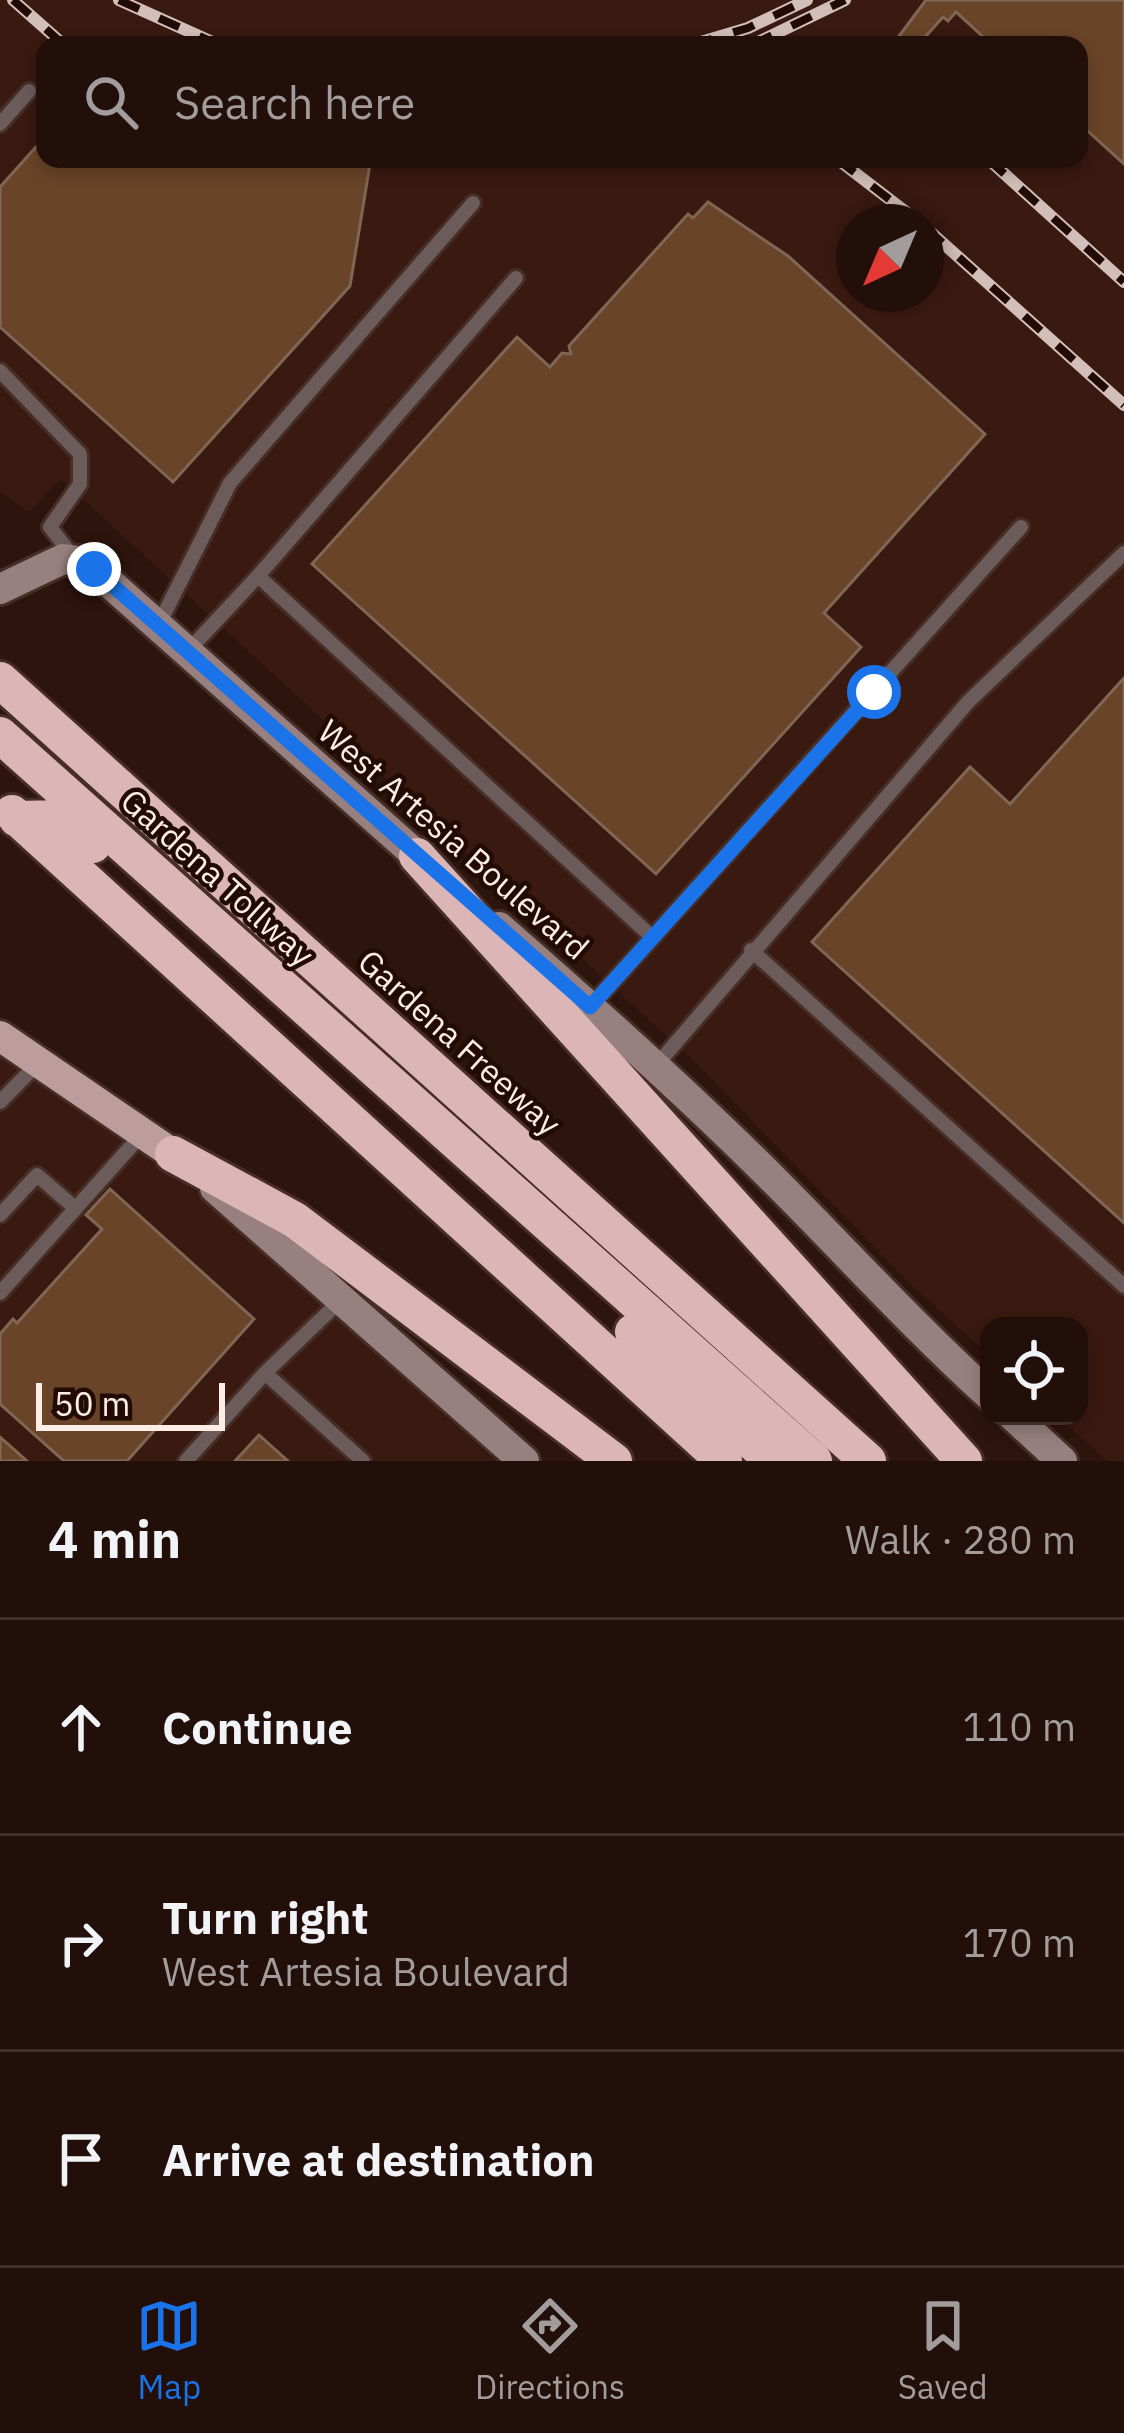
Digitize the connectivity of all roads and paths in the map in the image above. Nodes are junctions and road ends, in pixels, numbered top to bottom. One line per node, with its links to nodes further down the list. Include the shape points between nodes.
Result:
1 (29, 91): 2 (lane)
2 (0, 124)
3 (473, 203): 11 (lane, via 230,483)
4 (516, 278): 9 (lane)
5 (0, 371): 8 (lane, via 80,454 80,484 50,527)
6 (1022, 527): 17 (lane)
7 (1124, 553): 18 (lane, via 968,702)
8 (74, 558): 10 (main road); 11 (main road, West Artesia Boulevard)
9 (259, 576): 12 (lane); 17 (lane)
10 (0, 589)
11 (158, 626): 12 (main road, West Artesia Boulevard)
12 (187, 652): 16 (main road, West Artesia Boulevard)
13 (0, 680): 40 (highway, Gardena Freeway)
14 (1, 736): 39 (highway, Gardena Tollway)
15 (9, 811): 37 (highway); 38 (highway, Gardena Tollway, via 64,818)
16 (417, 856): 19 (main road, West Artesia Boulevard); 41 (highway)
17 (652, 937): 19 (lane)
18 (752, 950): 22 (lane); 27 (lane)
19 (590, 1007): 22 (main road, West Artesia Boulevard)
20 (0, 1036): 21 (main road)
21 (38, 1062): 23 (lane); 24 (main road)
22 (655, 1067): 31 (main road, West Artesia Boulevard)
23 (0, 1102)
24 (158, 1144): 25 (lane); 29 (main road); 36 (highway, via 295,1220)
25 (75, 1208): 26 (lane, via 37,1174); 28 (lane)
26 (0, 1215)
27 (1124, 1286)
28 (0, 1293)
29 (343, 1298): 30 (lane); 35 (main road)
30 (265, 1373): 33 (lane); 34 (lane)
31 (980, 1387)
32 (1022, 1425): 42 (main road)
33 (186, 1461)
34 (363, 1461)
35 (524, 1461)
36 (614, 1461)
37 (724, 1461)
38 (773, 1461)
39 (814, 1461)
40 (868, 1461)
41 (964, 1461)
42 (1062, 1461)

